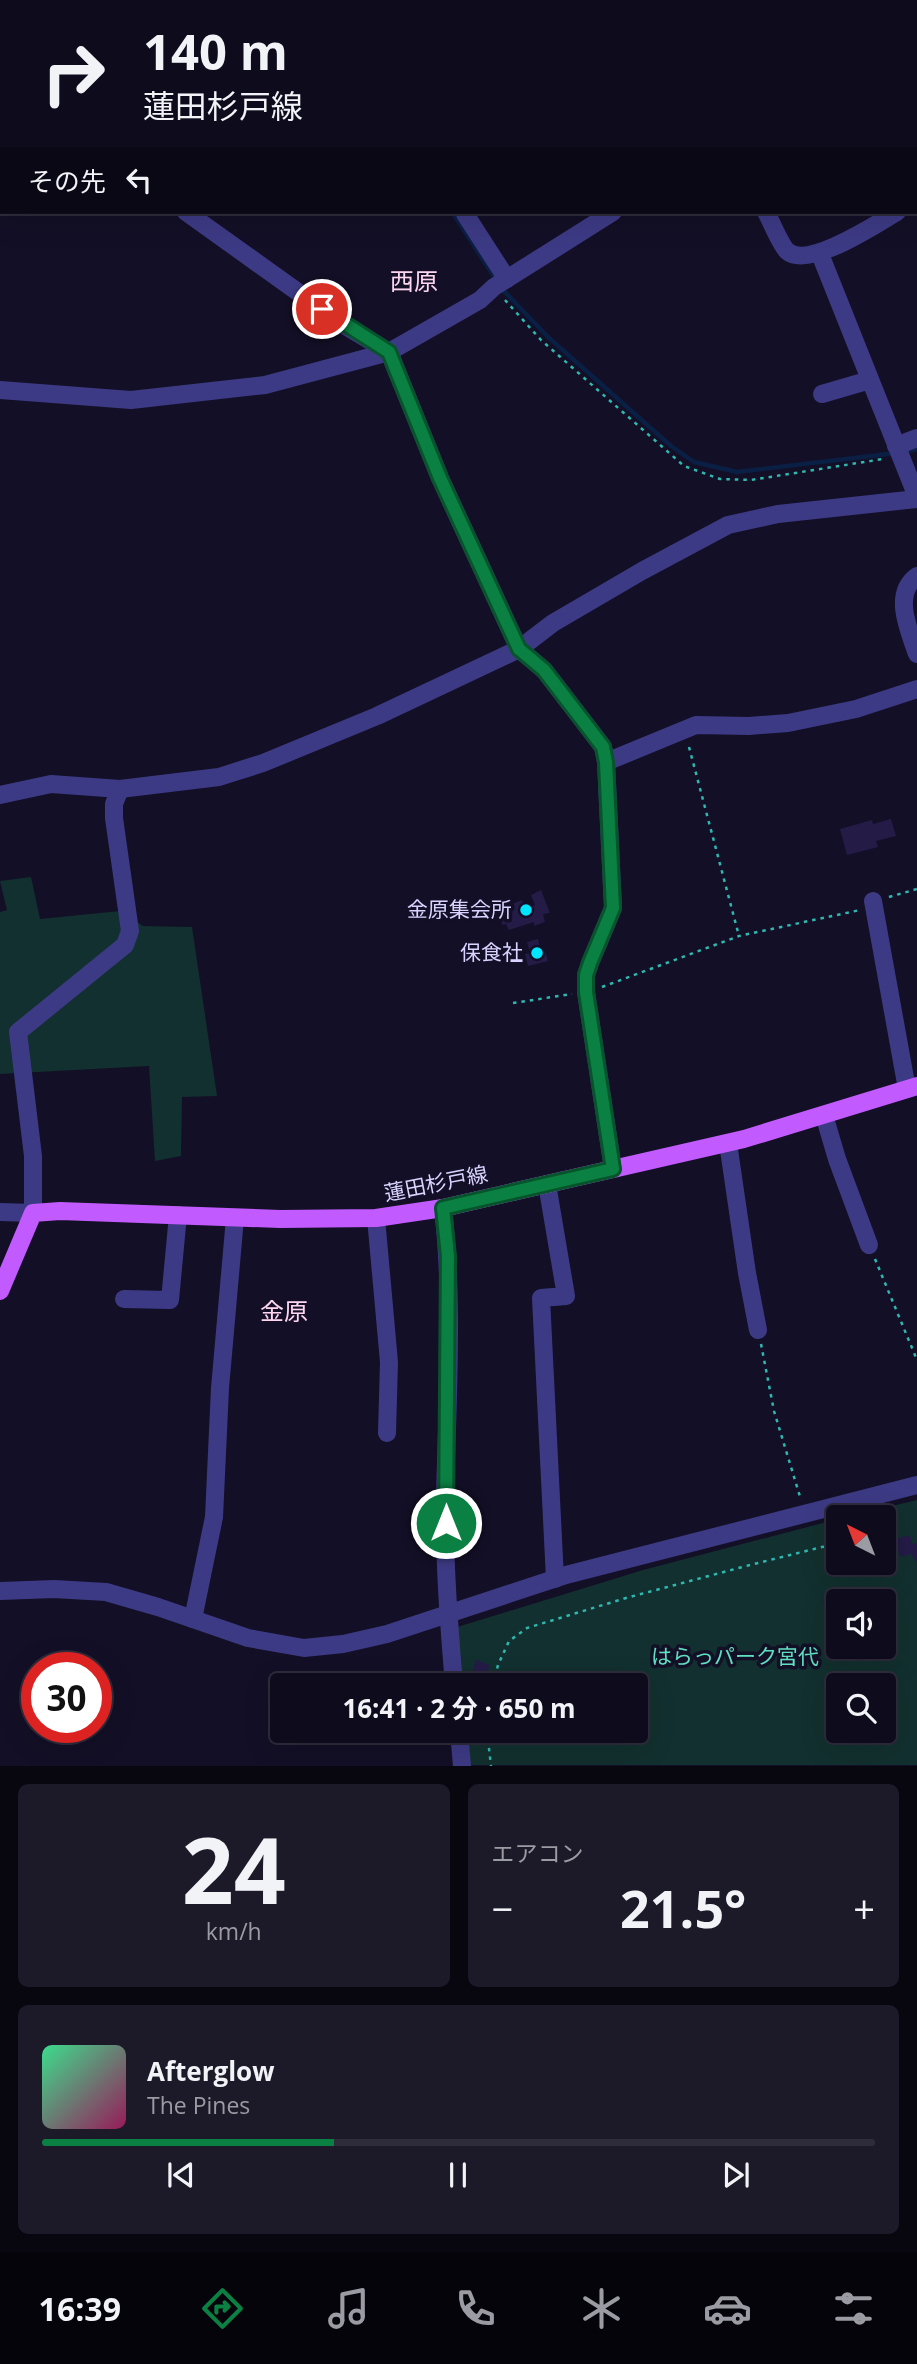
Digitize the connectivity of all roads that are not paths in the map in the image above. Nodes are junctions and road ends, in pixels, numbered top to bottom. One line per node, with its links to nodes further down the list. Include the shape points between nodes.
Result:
1 (190, 214): 8 (street)
2 (465, 214): 7 (street)
3 (611, 214): 7 (street)
4 (767, 214): 6 (street, via 788,251 802,257)
5 (893, 214): 6 (street)
6 (820, 254): 9 (street)
7 (501, 283): 8 (street)
8 (389, 352): 10 (street, via 265,384 131,400); 16 (street, via 440,478)
9 (870, 380): 11 (street); 13 (street)
10 (0, 390)
11 (822, 394)
12 (917, 438): 13 (street)
13 (898, 451): 14 (street)
14 (917, 498): 16 (street, via 778,514 728,525 553,623)
15 (917, 576): 17 (street, via 906,587 903,600)
16 (519, 649): 19 (street, via 544,670 603,747); 20 (street, via 263,763 219,777)
17 (917, 654)
18 (917, 689): 19 (street, via 856,709 788,723 683,728)
19 (606, 762): 27 (street, via 613,908 586,975 586,992)
20 (120, 789): 21 (street, via 51,783); 23 (street, via 114,818 130,931 125,945)
21 (0, 795)
22 (873, 904): 24 (street)
23 (9, 1035): 31 (street, via 33,1156)
24 (912, 1088): 25 (main road, 蓮田杉戸線)
25 (824, 1115): 26 (main road, 蓮田杉戸線); 35 (street)
26 (728, 1143): 27 (main road, 蓮田杉戸線); 38 (street)
27 (613, 1169): 28 (main road, 蓮田杉戸線)
28 (547, 1184): 29 (main road, 蓮田杉戸線); 41 (street, via 566,1296 541,1298)
29 (443, 1208): 34 (main road, 蓮田杉戸線); 43 (street, via 448,1256)
30 (0, 1212): 31 (street)
31 (33, 1213): 32 (main road, 蓮田杉戸線); 36 (main road)
32 (178, 1215): 33 (main road, 蓮田杉戸線); 37 (street, via 170,1300)
33 (235, 1217): 34 (main road, 蓮田杉戸線); 44 (street, via 214,1517)
34 (376, 1218): 39 (street, via 388,1362)
35 (869, 1245)
36 (0, 1291)
37 (124, 1299)
38 (758, 1330)
39 (387, 1433)
40 (917, 1485): 41 (street)
41 (555, 1579): 43 (street)
42 (0, 1591): 44 (street, via 106,1592)
43 (448, 1614): 44 (street, via 387,1634 304,1648 248,1638); 45 (street)
44 (193, 1619)
45 (453, 1673)
46 (460, 1743): 47 (street)
47 (462, 1766)

